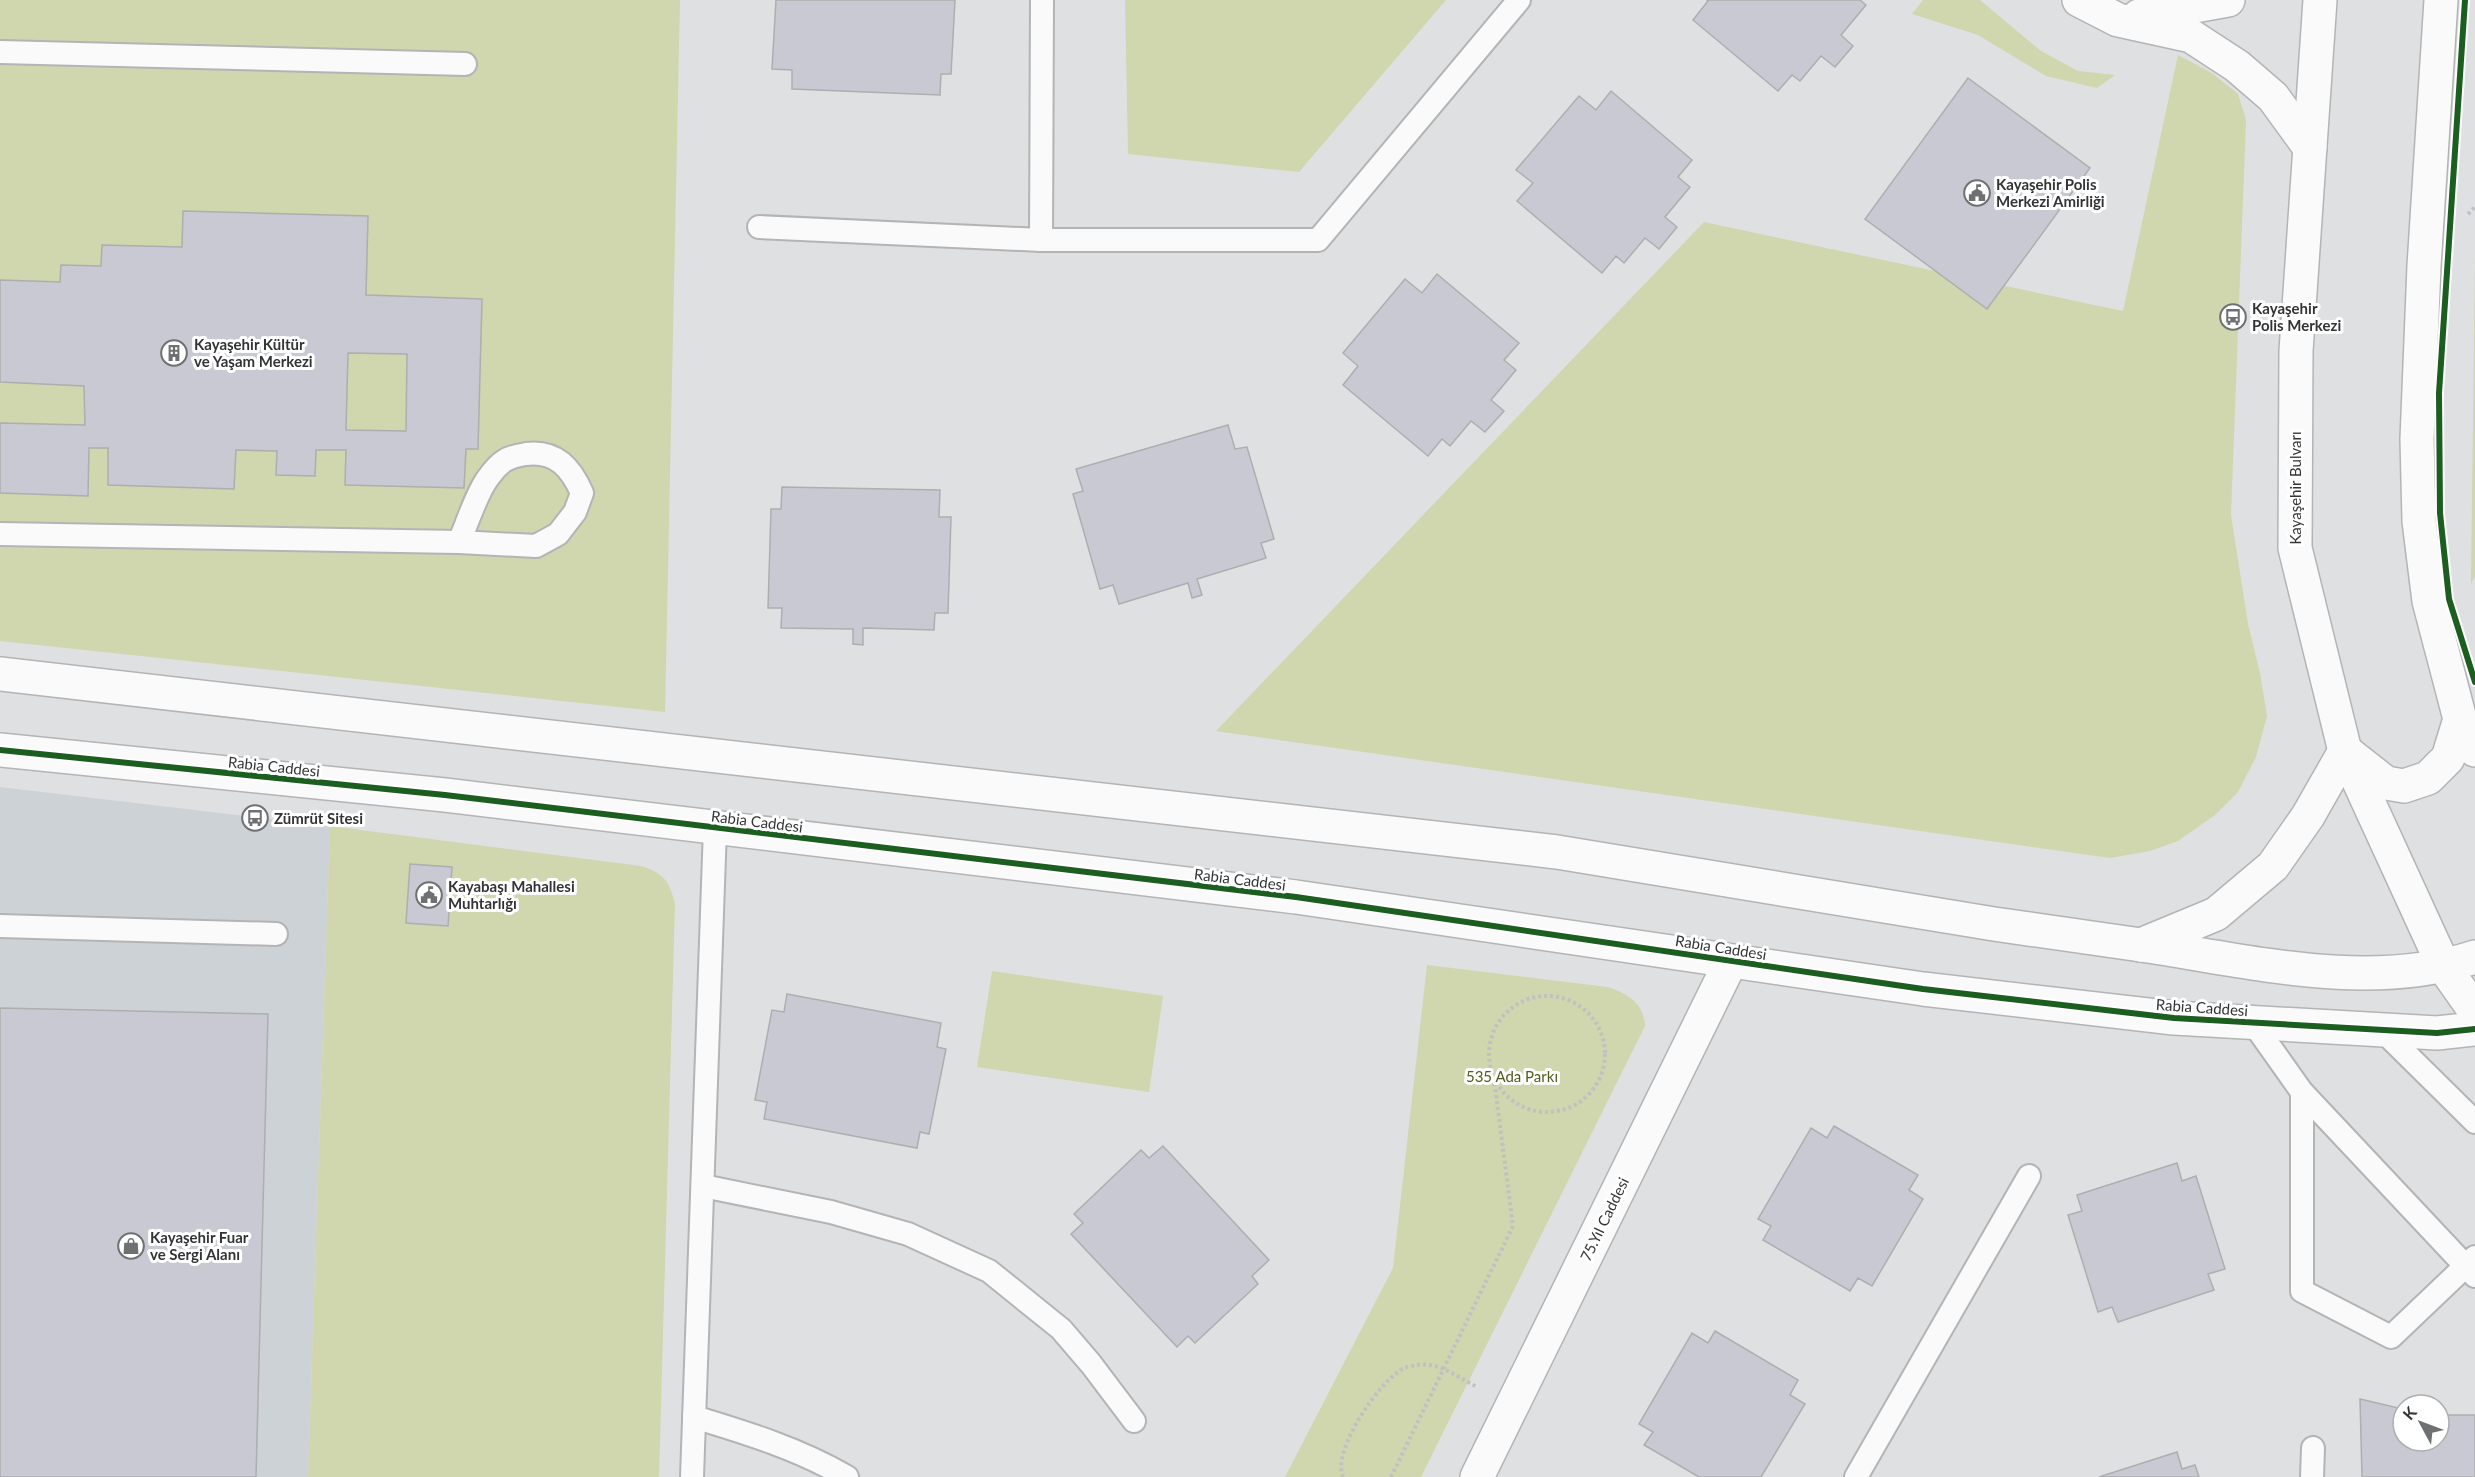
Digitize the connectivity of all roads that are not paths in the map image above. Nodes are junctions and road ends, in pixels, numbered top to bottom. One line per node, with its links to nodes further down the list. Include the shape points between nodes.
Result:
1 (1042, 0): 12 (lane)
2 (1519, 0): 12 (lane, via 1318,240)
3 (2079, 0): 7 (street)
4 (2228, 0): 7 (street)
5 (2320, 0): 10 (street, Kayaşehir Bulvarı)
6 (2441, 0): 16 (street, via 2423,277 2417,439 2419,521 2429,601)
7 (2118, 20): 10 (street, via 2191,36 2238,66 2273,97)
8 (0, 52): 9 (lane)
9 (465, 64)
10 (2310, 148): 19 (street, Kayaşehir Bulvarı, via 2296,351 2295,548)
11 (759, 227): 12 (lane)
12 (1041, 240)
13 (0, 534): 14 (lane)
14 (459, 542): 14 (lane, via 536,546 558,534 575,512 582,493 573,474 554,457 541,452 508,457 487,478)
15 (0, 674): 23 (street, via 1557,852)
16 (2460, 719): 18 (street); 19 (street, via 2448,758 2428,778 2404,786 2386,783)
17 (0, 750): 20 (street, Rabia Caddesi, via 445,795)
18 (2475, 750)
19 (2345, 751): 23 (street, via 2308,816 2273,866 2216,914); 26 (street, Kayaşehir Bulvarı)
20 (716, 828): 25 (street, Rabia Caddesi, via 1296,897); 34 (lane)
21 (0, 926): 22 (lane)
22 (276, 934)
23 (2140, 945): 26 (street, via 2307,970 2391,972)
24 (2475, 957): 26 (street)
25 (1731, 961): 28 (street, Rabia Caddesi, via 1934,991); 41 (street, 75.Yıl Caddesi)
26 (2444, 967): 27 (street, Kayaşehir Bulvarı)
27 (2475, 1011)
28 (2253, 1023): 30 (street, Rabia Caddesi); 31 (lane)
29 (2475, 1029): 30 (street, Rabia Caddesi, via 2437,1033)
30 (2382, 1030): 32 (lane)
31 (2302, 1092): 35 (lane); 35 (lane, via 2302,1291 2391,1337)
32 (2475, 1122)
33 (2030, 1176): 42 (lane)
34 (703, 1186): 36 (lane); 37 (lane, via 831,1212 897,1231 989,1271 1061,1329)
35 (2472, 1266)
36 (694, 1417): 39 (lane); 40 (lane, via 822,1462)
37 (1134, 1421)
38 (2313, 1448): 43 (lane)
39 (692, 1477)
40 (847, 1477)
41 (1477, 1477)
42 (1856, 1477)
43 (2312, 1477)

